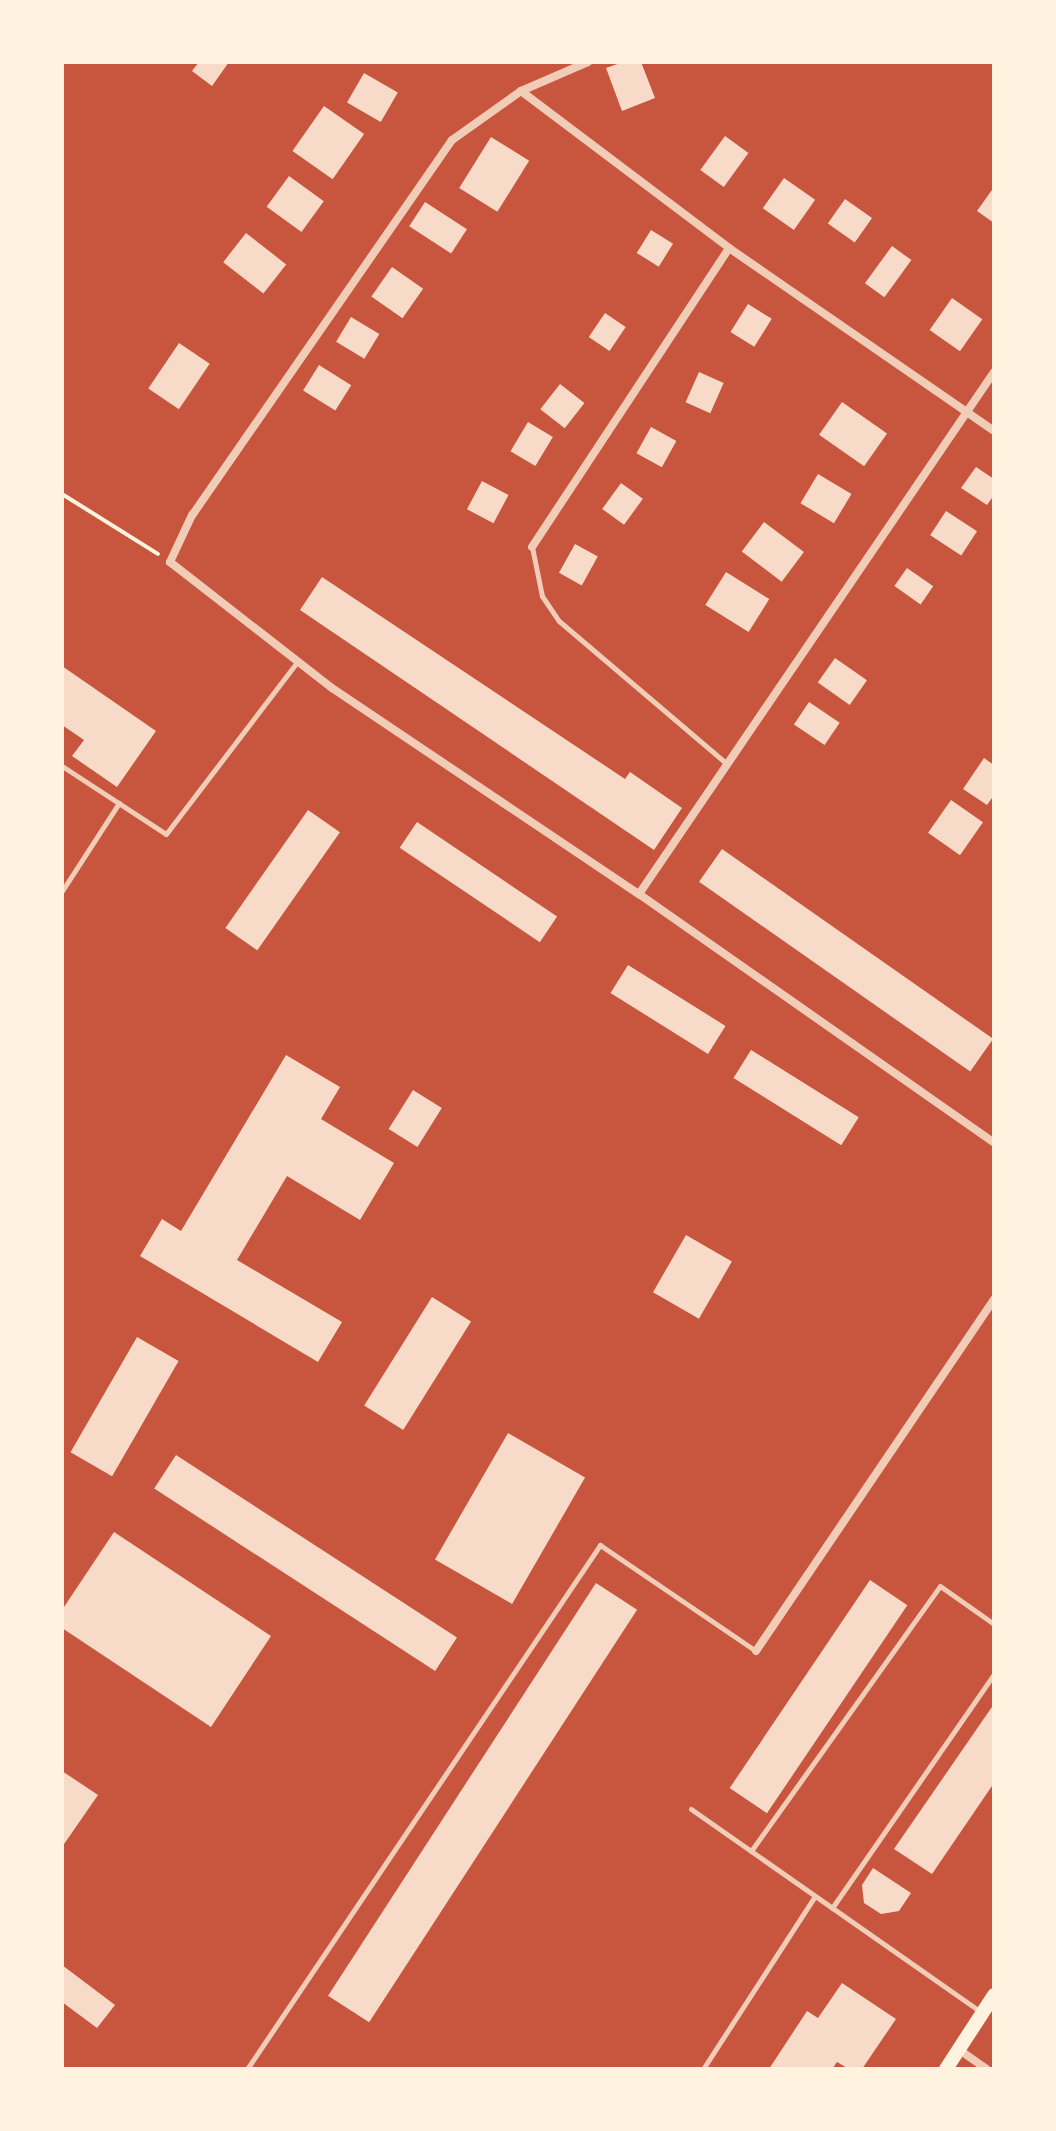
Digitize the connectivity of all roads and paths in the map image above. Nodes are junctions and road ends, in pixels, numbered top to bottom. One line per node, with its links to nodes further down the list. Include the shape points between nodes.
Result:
1 (588, 62): 2 (street)
2 (521, 91): 3 (street); 9 (street, via 452,140 192,515)
3 (729, 248): 5 (street); 8 (street)
4 (994, 372): 5 (street)
5 (966, 412): 6 (street); 11 (street)
6 (994, 431)
7 (62, 494): 9 (path)
8 (532, 547): 11 (lane, via 542,596 559,621)
9 (170, 562): 10 (street)
10 (297, 662): 13 (lane, via 166,834); 15 (street)
11 (727, 764): 15 (street)
12 (62, 766): 13 (lane)
13 (119, 803): 14 (lane)
14 (62, 891)
15 (639, 894): 16 (street)
16 (994, 1143)
17 (994, 1299): 19 (street)
18 (994, 1623): 22 (lane, via 940,1586)
19 (756, 1651): 28 (lane, via 600,1545)
20 (994, 1674): 24 (lane)
21 (691, 1809): 22 (lane)
22 (751, 1851): 23 (lane)
23 (815, 1896): 24 (lane); 29 (lane)
24 (832, 1908): 26 (lane)
25 (994, 1995): 26 (main road)
26 (982, 2013): 27 (main road)
27 (958, 2049): 30 (main road); 31 (street)
28 (247, 2069)
29 (703, 2069)
30 (946, 2069)
31 (987, 2069)

